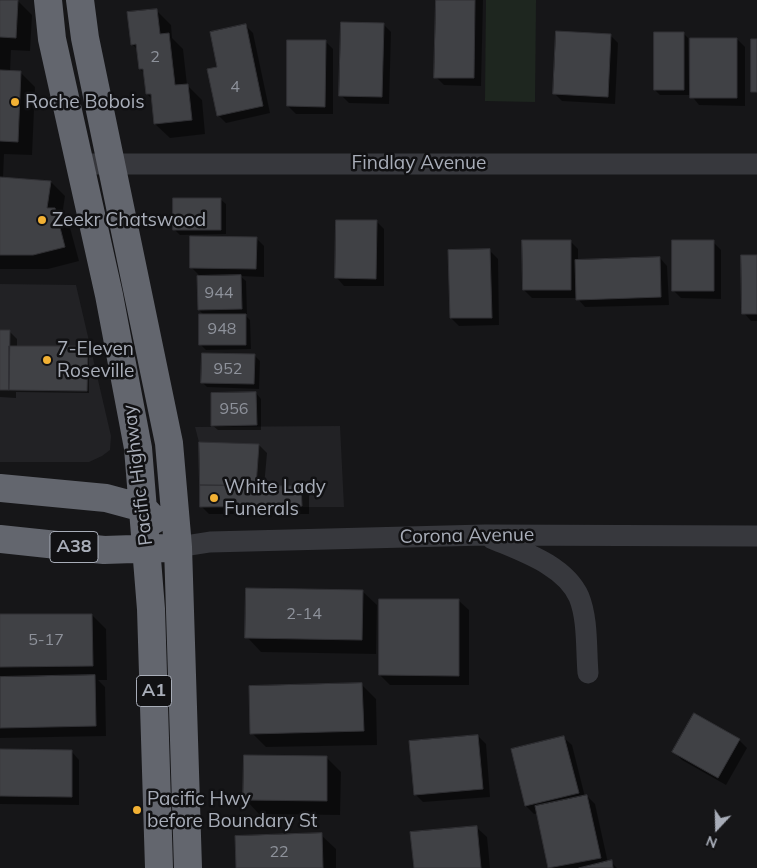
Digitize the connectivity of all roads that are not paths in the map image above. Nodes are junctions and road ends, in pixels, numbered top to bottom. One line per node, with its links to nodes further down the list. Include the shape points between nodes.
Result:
1 (48, 0): 4 (highway, Pacific Highway / A1, via 52,39)
2 (80, 0): 3 (highway, Pacific Highway / A1)
3 (112, 162): 4 (street, Findlay Avenue); 5 (street, Findlay Avenue); 11 (highway, Pacific Highway / A1, via 166,426)
4 (81, 164): 7 (highway, Pacific Highway / A1, via 133,415)
5 (757, 164)
6 (0, 488): 7 (highway, via 94,496)
7 (143, 508): 11 (highway); 12 (highway, Pacific Highway / A1)
8 (485, 535): 9 (street, Corona Avenue); 11 (street, Corona Avenue, via 210,542); 13 (street, via 554,569 569,581 583,610)
9 (757, 536)
10 (0, 539): 12 (highway, A38, via 104,550)
11 (178, 548): 12 (highway, A38); 15 (highway, Pacific Highway / A1)
12 (147, 550): 14 (highway, Pacific Highway / A1)
13 (588, 673)
14 (159, 868)
15 (188, 868)

